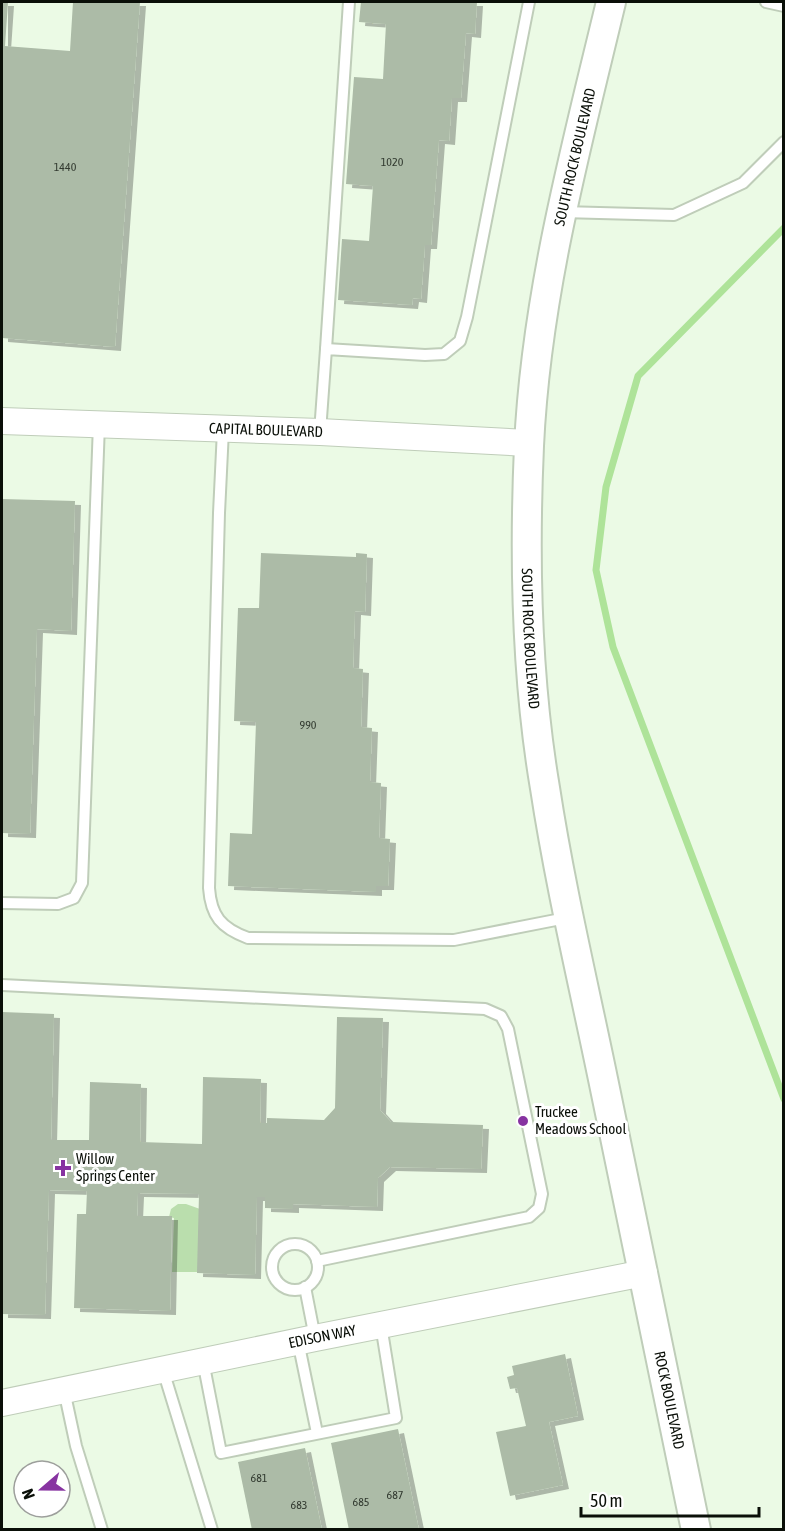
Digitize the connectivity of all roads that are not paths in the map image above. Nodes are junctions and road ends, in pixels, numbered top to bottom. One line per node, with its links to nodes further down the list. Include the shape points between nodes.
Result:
1 (349, 2): 8 (lane)
2 (529, 2): 8 (lane, via 460,341 444,354)
3 (611, 2): 7 (main road, SOUTH ROCK BOULEVARD)
4 (766, 2): 5 (lane)
5 (783, 6)
6 (783, 142): 7 (lane, via 742,183 674,215)
7 (562, 212): 13 (main road, SOUTH ROCK BOULEVARD, via 543,316)
8 (326, 349): 12 (lane)
9 (2, 421): 10 (street, CAPITAL BOULEVARD)
10 (99, 424): 11 (street, CAPITAL BOULEVARD); 14 (lane, via 82,883 74,898 58,904)
11 (224, 430): 12 (street, CAPITAL BOULEVARD); 15 (lane, via 208,888 210,905 217,917 225,927 248,938 454,940)
12 (320, 432): 13 (street, CAPITAL BOULEVARD)
13 (529, 443): 15 (main road, SOUTH ROCK BOULEVARD, via 527,549 532,679 544,789)
14 (2, 903)
15 (570, 918): 18 (main road, SOUTH ROCK BOULEVARD)
16 (2, 985): 17 (lane, via 484,1010 501,1016 508,1029 542,1194 539,1208 529,1217)
17 (317, 1261): 19 (lane, via 315,1276); 19 (lane, via 309,1249 295,1244 281,1248 273,1261 273,1275 278,1282 290,1289)
18 (644, 1273): 20 (street, EDISON WAY); 29 (main road, ROCK BOULEVARD)
19 (305, 1287): 21 (lane)
20 (381, 1325): 21 (street, EDISON WAY); 26 (lane, via 396,1418)
21 (307, 1340): 22 (street, EDISON WAY); 26 (lane)
22 (203, 1361): 23 (street, EDISON WAY); 26 (lane, via 221,1452)
23 (163, 1370): 24 (street, EDISON WAY); 28 (lane)
24 (64, 1390): 25 (street, EDISON WAY); 27 (lane, via 76,1446)
25 (2, 1403)
26 (317, 1433)
27 (102, 1530)
28 (212, 1530)
29 (696, 1530)

